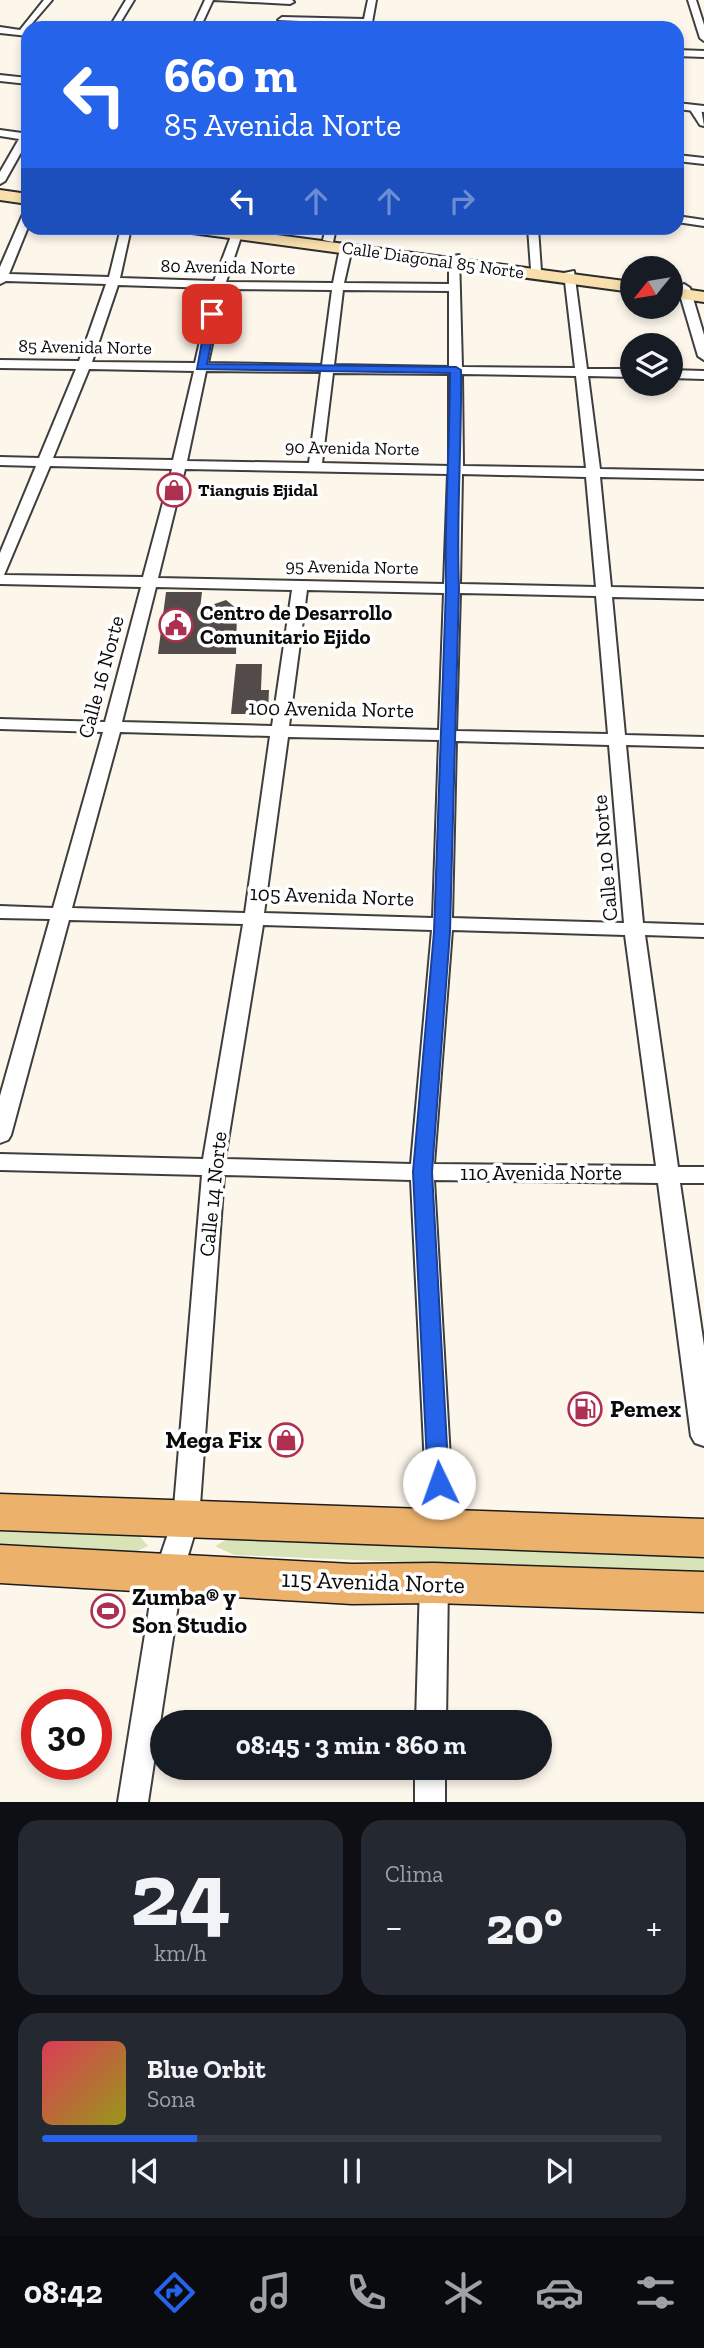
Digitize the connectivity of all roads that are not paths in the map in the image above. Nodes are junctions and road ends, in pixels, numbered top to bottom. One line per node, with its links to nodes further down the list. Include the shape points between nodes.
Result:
1 (48, 0): 9 (street)
2 (130, 0): 10 (street)
3 (209, 0): 11 (street)
4 (218, 0): 7 (street)
5 (372, 0): 13 (street)
6 (692, 0): 8 (street)
7 (290, 1): 12 (street)
8 (701, 14): 16 (street)
9 (33, 21)
10 (117, 21)
11 (199, 21)
12 (282, 21)
13 (368, 21)
14 (0, 30): 15 (street)
15 (21, 33)
16 (704, 38)
17 (684, 53): 18 (street)
18 (704, 54)
19 (0, 78): 20 (street)
20 (21, 80)
21 (699, 109): 22 (street)
22 (704, 122)
23 (0, 133): 24 (street)
24 (21, 135)
25 (21, 145): 28 (street)
26 (684, 159): 27 (street)
27 (704, 161)
28 (0, 181)
29 (0, 195): 30 (main road)
30 (21, 198)
31 (0, 201): 32 (main road)
32 (21, 204)
33 (684, 220): 34 (street)
34 (704, 223)
35 (21, 231): 45 (street)
36 (124, 235): 47 (street)
37 (234, 235): 48 (street, Calle 16 Norte)
38 (267, 235): 41 (main road, Calle Diagonal 85 Norte)
39 (335, 235): 42 (main road, Calle Diagonal 85 Norte)
40 (534, 235): 43 (street)
41 (346, 248): 42 (main road, Calle Diagonal 85 Norte); 50 (street)
42 (455, 260): 43 (main road, Calle Diagonal 85 Norte); 44 (main road, Calle Diagonal 85 Norte); 51 (street)
43 (537, 269): 44 (main road, Calle Diagonal 85 Norte)
44 (570, 276): 46 (main road, Calle Diagonal 85 Norte); 49 (main road, Calle Diagonal 85 Norte); 59 (street, Calle 10 Norte)
45 (1, 279): 47 (street, 80 Avenida Norte)
46 (620, 280)
47 (112, 282): 48 (street, 80 Avenida Norte); 55 (street)
48 (219, 285): 50 (street, 80 Avenida Norte); 56 (street, Calle 16 Norte)
49 (620, 285)
50 (338, 286): 51 (street, 80 Avenida Norte); 57 (street)
51 (456, 288): 58 (street)
52 (686, 292): 53 (street)
53 (704, 356)
54 (0, 364): 55 (street, 85 Avenida Norte)
55 (84, 365): 56 (street, 85 Avenida Norte); 64 (street)
56 (201, 367): 57 (street, 85 Avenida Norte); 65 (street, Calle 16 Norte)
57 (330, 368): 58 (street, 85 Avenida Norte); 66 (street)
58 (456, 370): 59 (street, 85 Avenida Norte); 67 (street)
59 (579, 372): 60 (street, 85 Avenida Norte); 68 (street, Calle 10 Norte)
60 (620, 373)
61 (683, 374): 62 (street)
62 (704, 375)
63 (0, 461): 64 (street, 90 Avenida Norte)
64 (43, 461): 65 (street, 90 Avenida Norte); 70 (street)
65 (179, 465): 66 (street, 90 Avenida Norte); 72 (street, Calle 16 Norte)
66 (315, 467): 67 (street, 90 Avenida Norte)
67 (455, 470): 68 (street, 90 Avenida Norte); 74 (street)
68 (593, 472): 69 (street, 90 Avenida Norte); 75 (street, Calle 10 Norte)
69 (704, 475)
70 (0, 571)
71 (0, 579): 72 (street, 95 Avenida Norte)
72 (149, 582): 73 (street, 95 Avenida Norte); 78 (street, Calle 16 Norte)
73 (300, 585): 74 (street, 95 Avenida Norte); 79 (street, Calle 14 Norte)
74 (453, 588): 75 (street, 95 Avenida Norte); 80 (street)
75 (604, 592): 76 (street, 95 Avenida Norte); 81 (street, Calle 10 Norte)
76 (704, 594)
77 (0, 724): 78 (street, 100 Avenida Norte)
78 (112, 729): 79 (street, 100 Avenida Norte); 84 (street, Calle 16 Norte)
79 (280, 730): 80 (street, 100 Avenida Norte); 85 (street, Calle 14 Norte)
80 (446, 734): 81 (street, 100 Avenida Norte); 86 (street)
81 (617, 740): 82 (street, 100 Avenida Norte); 87 (street, Calle 10 Norte)
82 (704, 742)
83 (0, 912): 84 (street, 105 Avenida Norte)
84 (62, 912): 85 (street, 105 Avenida Norte); 89 (street, Calle 16 Norte)
85 (254, 916): 86 (street, 105 Avenida Norte); 91 (street, Calle 14 Norte)
86 (443, 923): 87 (street, 105 Avenida Norte); 92 (street)
87 (634, 928): 88 (street, 105 Avenida Norte); 93 (street, Calle 10 Norte)
88 (704, 931)
89 (0, 1135)
90 (0, 1162): 91 (street, 110 Avenida Norte)
91 (215, 1168): 92 (street, 110 Avenida Norte); 97 (street, Calle 14 Norte)
92 (422, 1172): 93 (street, 110 Avenida Norte); 98 (street)
93 (668, 1173): 94 (street, 110 Avenida Norte); 95 (street, Calle 10 Norte)
94 (704, 1175)
95 (704, 1436)
96 (0, 1512): 97 (main road)
97 (186, 1519): 98 (main road); 101 (street, Calle 14 Norte)
98 (441, 1528): 99 (main road)
99 (704, 1538)
100 (0, 1564): 101 (main road, 115 Avenida Norte)
101 (169, 1572): 102 (main road, 115 Avenida Norte, via 352,1584); 106 (street, Calle 14 Norte)
102 (434, 1583): 103 (main road, 115 Avenida Norte); 104 (street)
103 (704, 1592)
104 (431, 1710)
105 (430, 1780): 107 (street)
106 (133, 1802)
107 (430, 1802)

